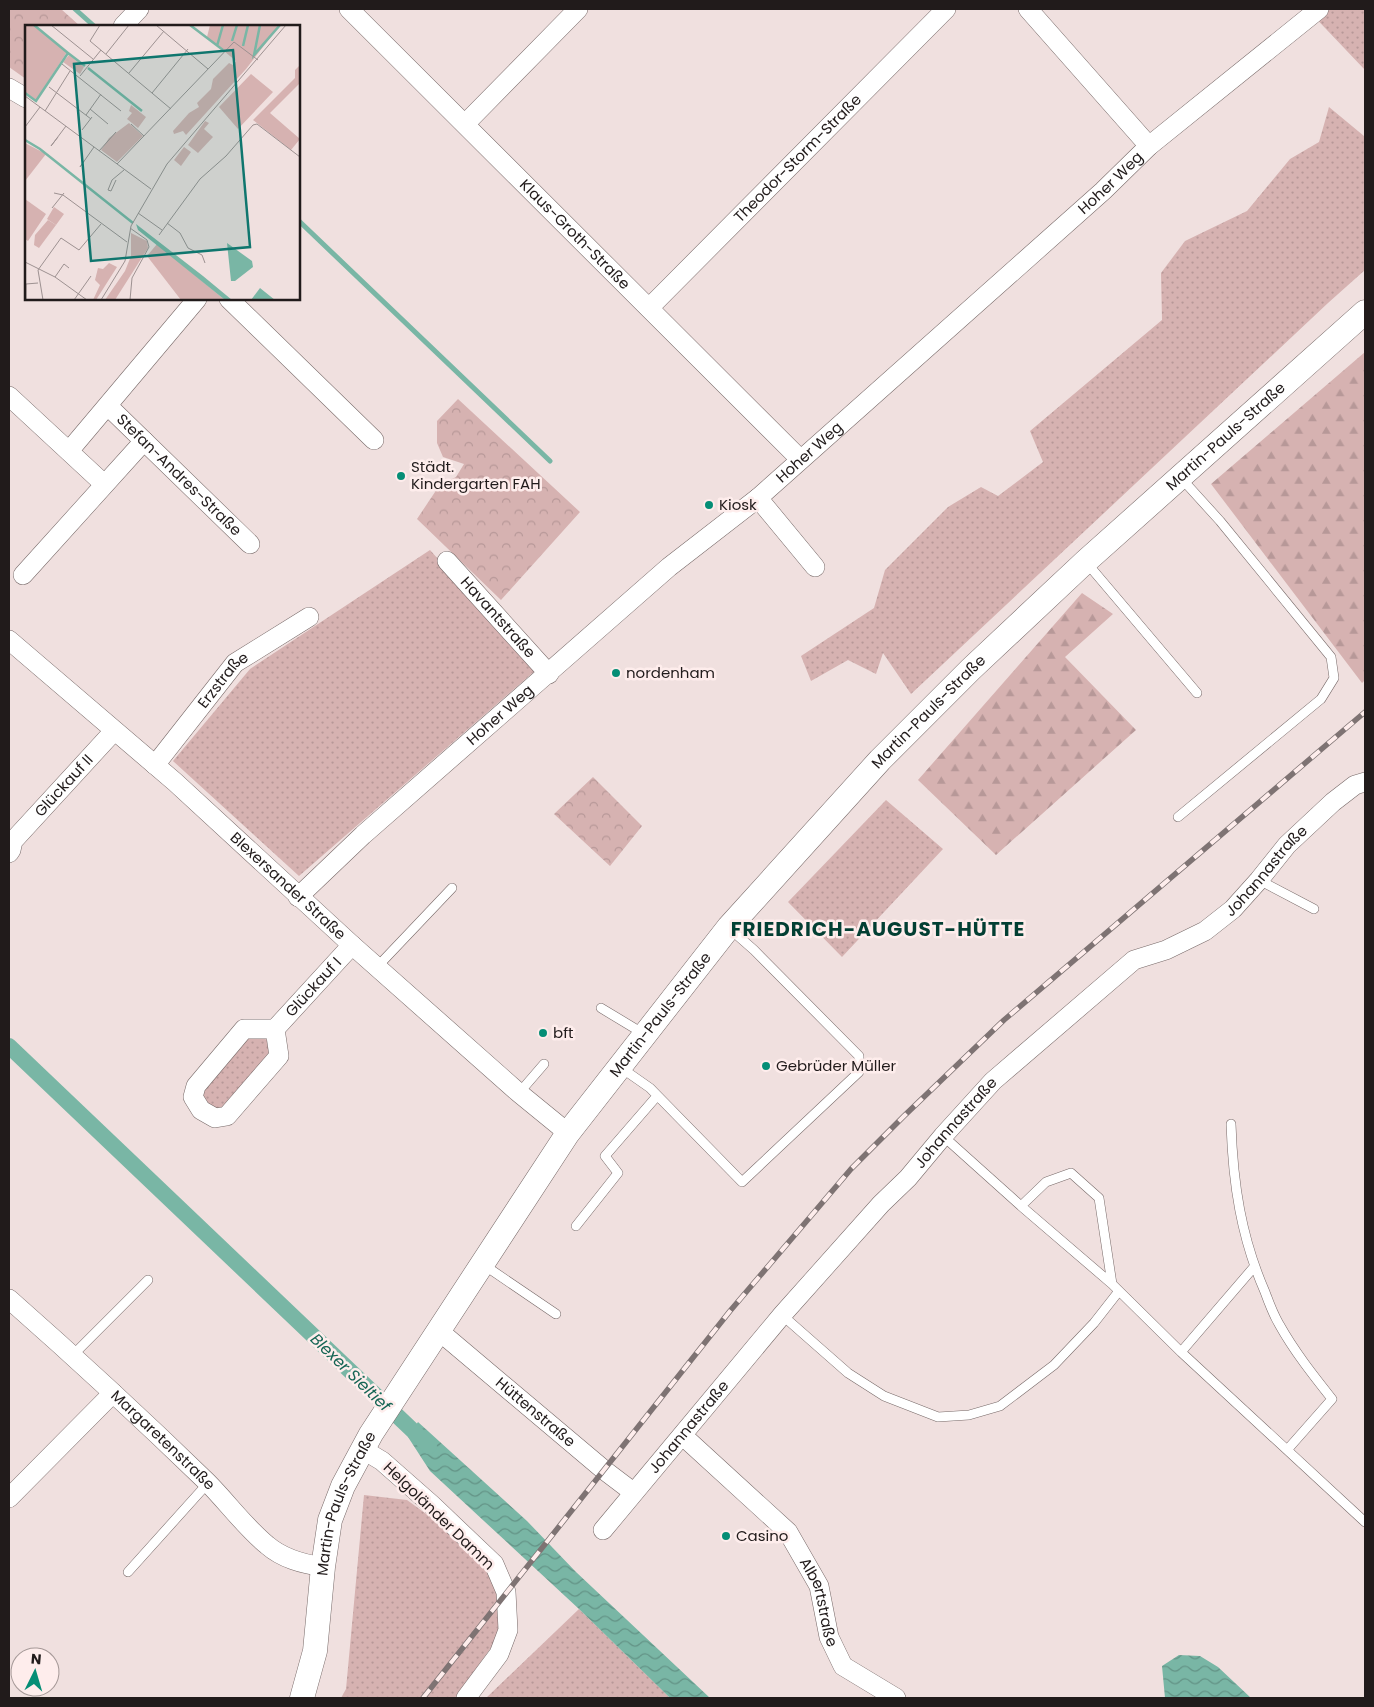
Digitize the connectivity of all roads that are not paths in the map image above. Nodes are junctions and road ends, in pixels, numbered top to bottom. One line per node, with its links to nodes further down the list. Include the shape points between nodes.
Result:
1 (139, 9): 7 (street)
2 (349, 9): 10 (street, Klaus-Groth-Straße)
3 (578, 9): 10 (street)
4 (946, 9): 14 (street, Theodor-Storm-Straße)
5 (1028, 9): 11 (street)
6 (1319, 9): 11 (street, Hoher Weg)
7 (124, 25)
8 (9, 88): 9 (street)
9 (25, 97)
10 (465, 124): 14 (street, Klaus-Groth-Straße)
11 (1149, 146): 21 (street, Hoher Weg, via 1103,191)
12 (196, 300): 17 (street)
13 (230, 300): 18 (street)
14 (649, 308): 21 (street, Klaus-Groth-Straße)
15 (1365, 312): 22 (street, Martin-Pauls-Straße)
16 (9, 396): 20 (street)
17 (108, 406): 19 (street, Stefan-Andres-Straße); 20 (street)
18 (374, 440)
19 (144, 441): 23 (street); 25 (street, Stefan-Andres-Straße)
20 (69, 451): 23 (street)
21 (800, 459): 24 (street, Hoher Weg)
22 (1180, 477): 27 (street, Martin-Pauls-Straße); 37 (lane, via 1331,657 1334,678 1321,699)
23 (104, 484): 29 (street)
24 (758, 498): 28 (street); 32 (street, Hoher Weg, via 670,567)
25 (250, 544)
26 (447, 561): 32 (street, Havantstraße)
27 (1085, 562): 33 (lane); 43 (street, Martin-Pauls-Straße, via 880,760)
28 (815, 568)
29 (23, 575)
30 (309, 618): 35 (street, Erzstraße, via 236,663)
31 (9, 640): 34 (street, Blexersander Straße)
32 (549, 674): 41 (street, Hoher Weg, via 363,835)
33 (1197, 693)
34 (114, 732): 35 (street, Blexersander Straße); 38 (street, Glückauf II)
35 (155, 765): 41 (street, Blexersander Straße)
36 (1365, 782): 39 (street, Johannastraße, via 1355,785 1333,802 1287,845)
37 (1178, 817)
38 (10, 846)
39 (1260, 880): 42 (lane); 55 (street, Johannastraße, via 1233,909 1205,931 1166,950 1134,960 994,1081)
40 (452, 888): 45 (lane)
41 (298, 897): 44 (street, Blexersander Straße)
42 (1314, 909)
43 (729, 927): 48 (street, Martin-Pauls-Straße); 52 (lane, via 859,1056 859,1072 742,1182)
44 (352, 945): 45 (street, Blexersander Straße); 47 (street, Glückauf I)
45 (377, 967): 51 (street, Blexersander Straße)
46 (602, 1008): 48 (lane)
47 (275, 1029): 47 (street, Glückauf I, via 244,1029 196,1086 193,1097 202,1110 215,1118 227,1116 279,1056)
48 (644, 1034): 50 (street, Martin-Pauls-Straße)
49 (544, 1064): 51 (lane)
50 (619, 1066): 52 (lane); 54 (street, Martin-Pauls-Straße)
51 (519, 1094): 54 (street, Blexersander Straße)
52 (657, 1096): 57 (lane, via 605,1156 618,1173)
53 (1231, 1124): 59 (lane, via 1236,1188)
54 (568, 1133): 58 (street, Martin-Pauls-Straße)
55 (943, 1136): 56 (lane); 65 (street, Johannastraße)
56 (1021, 1206): 61 (lane); 61 (lane, via 1046,1182 1071,1173 1098,1198)
57 (576, 1226)
58 (482, 1264): 64 (lane); 66 (street, Martin-Pauls-Straße)
59 (1254, 1267): 67 (lane); 72 (lane, via 1278,1323 1332,1399)
60 (148, 1280): 68 (lane)
61 (1112, 1284): 62 (lane)
62 (1119, 1291): 65 (lane, via 1054,1365 1000,1406 969,1415 938,1417 884,1396 819,1350); 67 (lane)
63 (9, 1299): 68 (street, Margaretenstraße)
64 (556, 1314)
65 (782, 1315): 70 (street, Johannastraße)
66 (439, 1331): 71 (street, Martin-Pauls-Straße); 74 (street, Hüttenstraße)
67 (1181, 1352): 72 (lane)
68 (72, 1356): 69 (street, Margaretenstraße)
69 (113, 1393): 73 (street, Margaretenstraße); 75 (street)
70 (683, 1436): 74 (street, Johannastraße); 82 (street, Albertstraße, via 788,1532 819,1586 829,1637 843,1666)
71 (366, 1441): 78 (street, Martin-Pauls-Straße, via 330,1520); 81 (street, Helgoländer Damm, via 382,1461 494,1564 506,1592 508,1630 499,1654)
72 (1287, 1450): 76 (lane)
73 (208, 1483): 78 (street, Margaretenstraße, via 267,1546 286,1558); 79 (lane)
74 (633, 1492): 77 (street, Johannastraße)
75 (9, 1498)
76 (1365, 1522)
77 (603, 1530)
78 (323, 1567): 80 (street, Martin-Pauls-Straße, via 315,1651)
79 (128, 1572)
80 (302, 1698)
81 (466, 1698)
82 (896, 1698)

